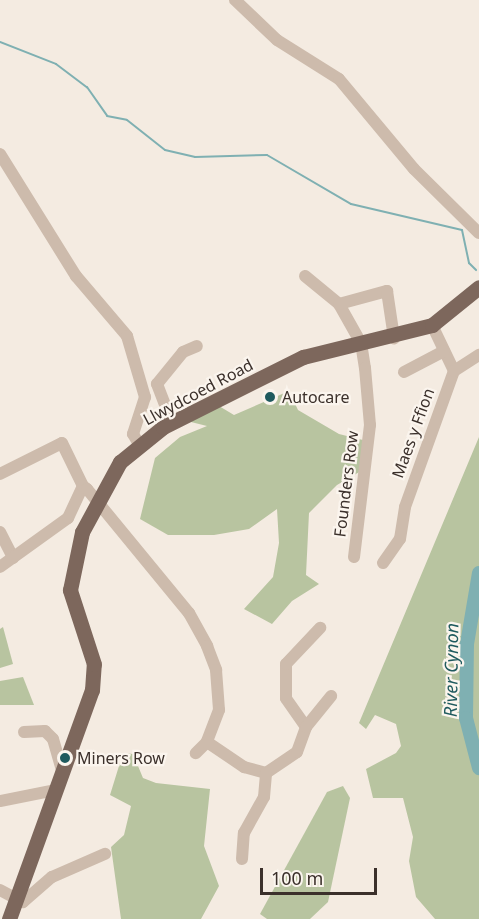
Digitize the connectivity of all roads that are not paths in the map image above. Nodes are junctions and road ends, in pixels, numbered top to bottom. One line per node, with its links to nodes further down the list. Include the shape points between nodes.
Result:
1 (235, 0): 3 (street, via 277,40 339,79 414,169)
2 (0, 154): 16 (street, via 76,276 127,336 145,397 134,434)
3 (479, 233)
4 (305, 276): 6 (street)
5 (479, 287): 7 (main road, Llwydcoed Road)
6 (339, 304): 8 (street, via 387,291); 9 (street)
7 (432, 325): 8 (main road, Llwydcoed Road); 11 (street)
8 (394, 338): 9 (main road, Llwydcoed Road)
9 (361, 343): 15 (main road, Llwydcoed Road, via 303,357); 21 (street, Founders Row, via 370,425)
10 (197, 346): 15 (street, via 183,352 157,384)
11 (444, 351): 13 (street); 14 (street, Maes y Ffion)
12 (479, 355): 13 (street)
13 (454, 371): 23 (street, Maes y Ffion, via 405,507 400,539)
14 (404, 372)
15 (172, 423): 16 (main road, Llwydcoed Road)
16 (139, 444): 19 (main road, Llwydcoed Road, via 120,462)
17 (0, 474): 18 (street, via 62,443)
18 (83, 486): 19 (street); 22 (street, via 68,518)
19 (97, 501): 29 (street, via 189,613 207,646 219,693); 31 (main road, Llwydcoed Road, via 82,532 70,590 94,664 92,690)
20 (0, 532): 22 (street)
21 (354, 557)
22 (13, 558): 24 (street)
23 (383, 563)
24 (0, 567)
25 (320, 628): 27 (street, via 286,664 286,698)
26 (331, 696): 27 (street)
27 (306, 726): 32 (street, via 291,759)
28 (24, 732): 31 (street, via 45,731 53,739)
29 (207, 742): 30 (street); 32 (street, via 244,767)
30 (196, 753)
31 (64, 774): 33 (main road, Llwydcoed Road)
32 (266, 774): 36 (street, via 264,797 244,833)
33 (55, 790): 34 (street); 38 (main road, Llwydcoed Road)
34 (0, 801)
35 (105, 854): 38 (street, via 52,877 23,902)
36 (242, 859)
37 (0, 890): 38 (street)
38 (16, 899): 39 (main road, Llwydcoed Road)
39 (9, 919)

